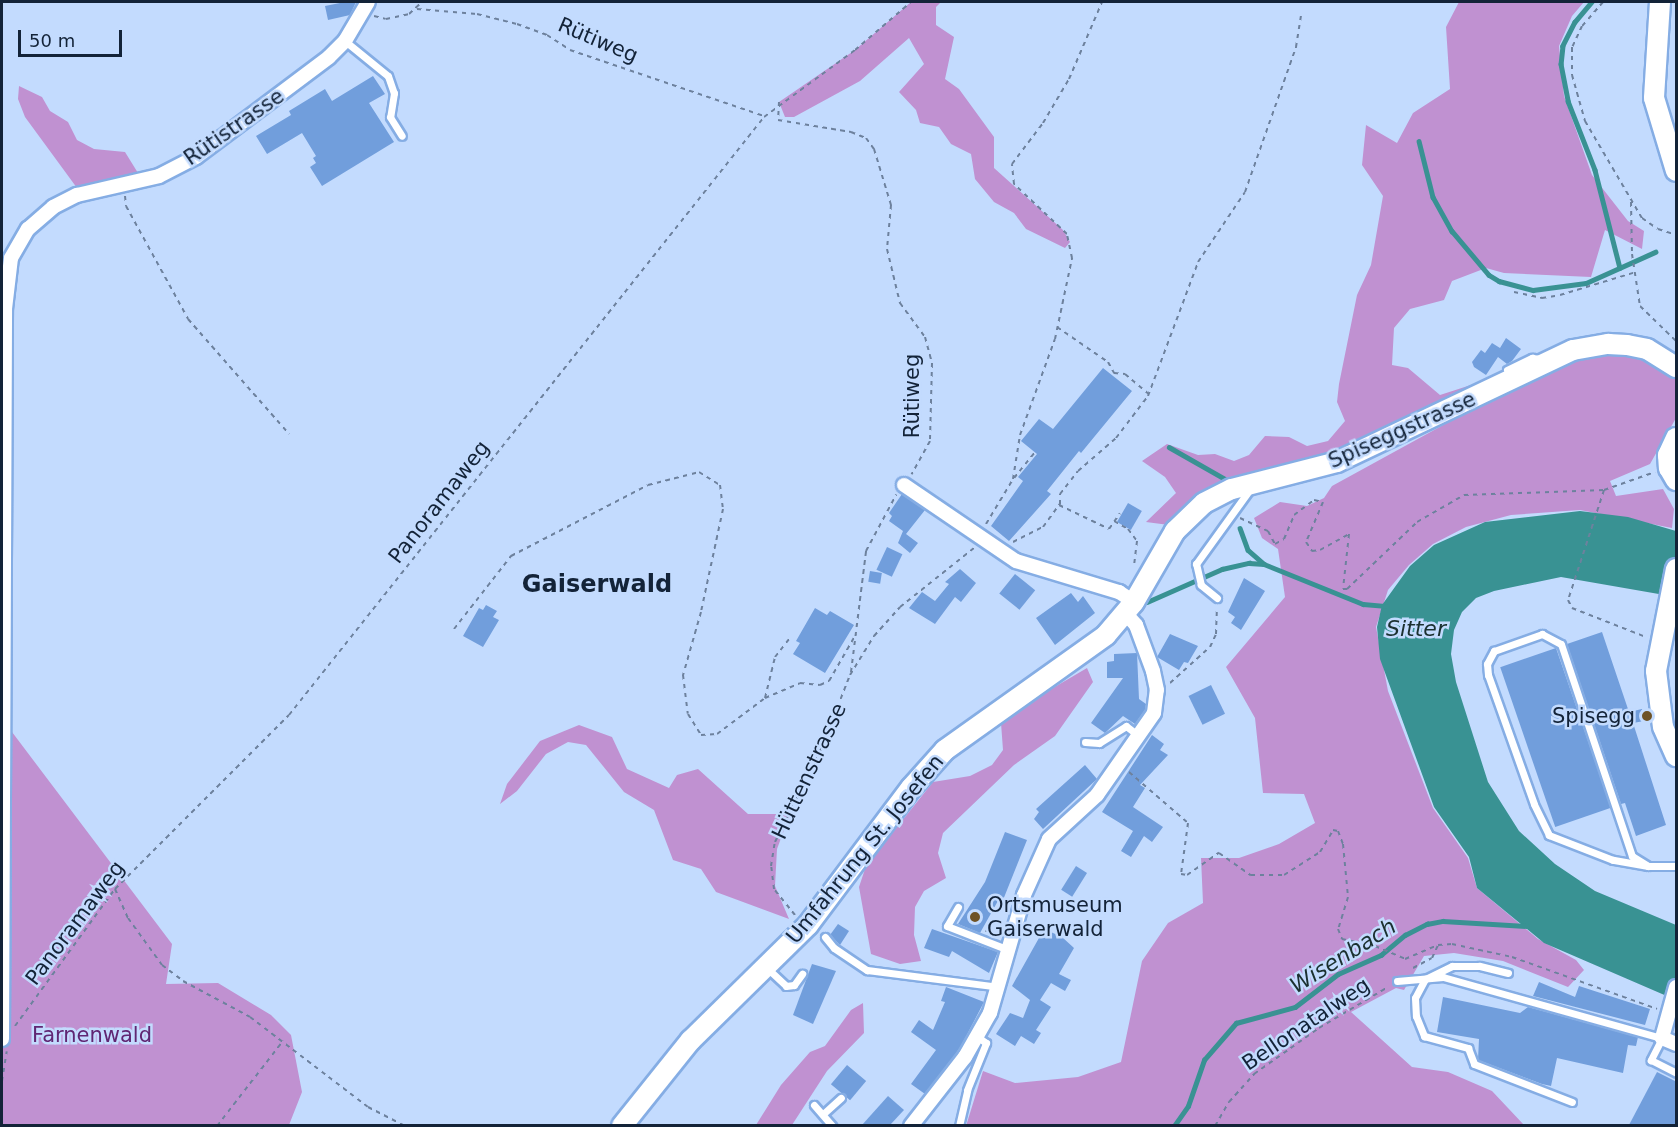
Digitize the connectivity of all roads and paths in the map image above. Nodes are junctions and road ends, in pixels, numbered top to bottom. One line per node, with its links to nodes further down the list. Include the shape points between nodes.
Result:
1 (325, 2): 2 (path)
2 (339, 2)
3 (422, 2): 9 (path)
4 (910, 2): 12 (path, Panoramaweg, via 855,50)
5 (1102, 2): 21 (path, via 1069,79 1010,172 1014,184 1071,242 1071,270)
6 (1603, 2): 17 (path, via 1576,35 1572,75 1585,121)
7 (1660, 2): 15 (street, via 1654,98)
8 (366, 7): 9 (path, via 386,19); 11 (street, Rütistrasse)
9 (417, 9): 13 (path, Rütiweg, via 477,14 517,24 547,35 570,50)
10 (1301, 15): 26 (path, via 1296,47 1245,192 1198,262)
11 (345, 41): 14 (lane, via 388,76 394,93 390,117); 16 (street, Rütistrasse, via 196,157 159,176)
12 (779, 102): 13 (path, Panoramaweg); 33 (path, Rütiweg, via 778,120 851,132 866,138 874,149 891,205 886,249 900,303 925,337 932,363 930,441)
13 (764, 117): 58 (path, Panoramaweg, via 289,715)
14 (402, 136)
15 (1677, 171)
16 (124, 187): 27 (path, via 126,206 188,320); 74 (street, Rütistrasse, via 77,195 44,213 19,241 6,279)
17 (1631, 202): 18 (path, via 1642,218); 19 (path)
18 (1677, 235)
19 (1636, 272): 20 (path, via 1542,298); 22 (path, via 1641,306)
20 (1514, 292)
21 (1057, 327): 26 (path, via 1108,362 1114,373 1125,374); 31 (path, via 1020,435)
22 (1677, 340)
23 (1551, 361): 24 (street, Spiseggstrasse, via 1573,350 1608,344 1647,349); 25 (lane, via 1532,358); 32 (street, Spiseggstrasse, via 1337,462)
24 (1677, 367)
25 (1507, 370)
26 (1149, 394): 35 (path, via 1116,438 1078,471 1060,494)
27 (289, 434)
28 (1677, 438): 30 (street, via 1668,455)
29 (1035, 452): 31 (path)
30 (1673, 474): 34 (path)
31 (1013, 479): 39 (path, via 984,527)
32 (1255, 483): 36 (lane); 44 (street, Spiseggstrasse, via 1218,494 1196,509 1161,551)
33 (904, 485): 39 (street); 46 (path, Hüttenstrasse, via 893,498 866,551 860,575)
34 (1604, 490): 36 (path, via 1464,495 1417,522 1352,585 1343,589 1349,534 1312,551 1306,542 1323,502 1314,500 1294,515 1284,539 1275,544 1268,531); 48 (path, via 1568,600 1572,608)
35 (1059, 505): 38 (path, via 1109,529); 40 (path, via 1043,527)
36 (1234, 512): 43 (lane, via 1200,555 1196,573 1201,585)
37 (1120, 513): 38 (path)
38 (1114, 521): 42 (path, via 1128,529 1137,541)
39 (984, 540): 40 (street); 49 (path, Hüttenstrasse, via 900,607 874,636)
40 (998, 549): 44 (street, via 1016,561 1119,592)
41 (1677, 569): 48 (street)
42 (1132, 576)
43 (1217, 600): 50 (path, via 1218,622 1210,647)
44 (1130, 608): 52 (street, via 1157,690 1157,705); 60 (street, Umfahrung St. Josefen, via 1076,658 945,750 911,788)
45 (454, 629): 51 (path, via 511,556 648,485 699,472 720,485 723,509 683,675 688,714 701,735 709,736 753,710)
46 (857, 631): 49 (path, Hüttenstrasse); 51 (path, via 829,681 820,685 800,683)
47 (790, 638): 51 (path, via 775,657)
48 (1657, 638): 54 (street, via 1657,697 1664,727)
49 (850, 675): 60 (path, Hüttenstrasse, via 821,749 775,842 771,866 774,889 787,908)
50 (1167, 686)
51 (765, 698)
52 (1139, 736): 53 (lane, via 1126,726 1099,743); 55 (street)
53 (1085, 741)
54 (1677, 756)
55 (1119, 765): 62 (path, via 1174,807 1188,823 1180,874 1187,875 1219,853 1251,875 1284,875 1320,852 1333,830 1338,831 1348,897 1338,929 1342,939 1376,946 1405,958); 63 (street, via 1097,795 1049,839 1024,895)
56 (1648, 866): 56 (lane, via 1630,852 1561,644 1542,634 1494,651 1487,664 1488,675 1549,835 1613,860); 57 (lane)
57 (1677, 866)
58 (115, 889): 74 (path, Panoramaweg, via 19,1022); 77 (path, via 128,918 162,965)
59 (958, 907): 63 (lane, via 947,926)
60 (808, 925): 64 (street, Umfahrung St. Josefen)
61 (825, 937): 70 (lane, via 834,948 867,970)
62 (1438, 945): 65 (path, via 1432,958); 73 (path, via 1512,957)
63 (1009, 950): 70 (street)
64 (766, 968): 67 (lane, via 786,986 794,985); 88 (street, Umfahrung St. Josefen, via 690,1040)
65 (1404, 972)
66 (1508, 973): 69 (lane, via 1479,966 1452,966)
67 (802, 974)
68 (1395, 979): 69 (lane); 71 (path, Bellonatalweg); 71 (path)
69 (1425, 979): 76 (lane, via 1443,977); 83 (lane, via 1415,998 1416,1016 1424,1036 1468,1048 1474,1064)
70 (999, 987): 75 (street)
71 (1387, 987): 92 (path, Bellonatalweg, via 1254,1074)
72 (1677, 987): 73 (street)
73 (1669, 1014): 76 (street)
74 (2, 1031): 78 (street, Rütistrasse)
75 (978, 1037): 90 (street); 91 (lane, via 986,1043 967,1090)
76 (1662, 1038): 79 (street); 80 (lane, via 1651,1060)
77 (283, 1041): 86 (path); 87 (path, via 368,1107)
78 (5, 1042): 81 (path)
79 (1677, 1044)
80 (1677, 1073)
81 (2, 1081)
82 (841, 1098): 85 (lane)
83 (1572, 1102)
84 (814, 1105): 85 (lane)
85 (823, 1114): 89 (lane)
86 (217, 1125)
87 (405, 1125)
88 (622, 1125)
89 (832, 1125)
90 (911, 1125)
91 (959, 1125)
92 (1215, 1125)

